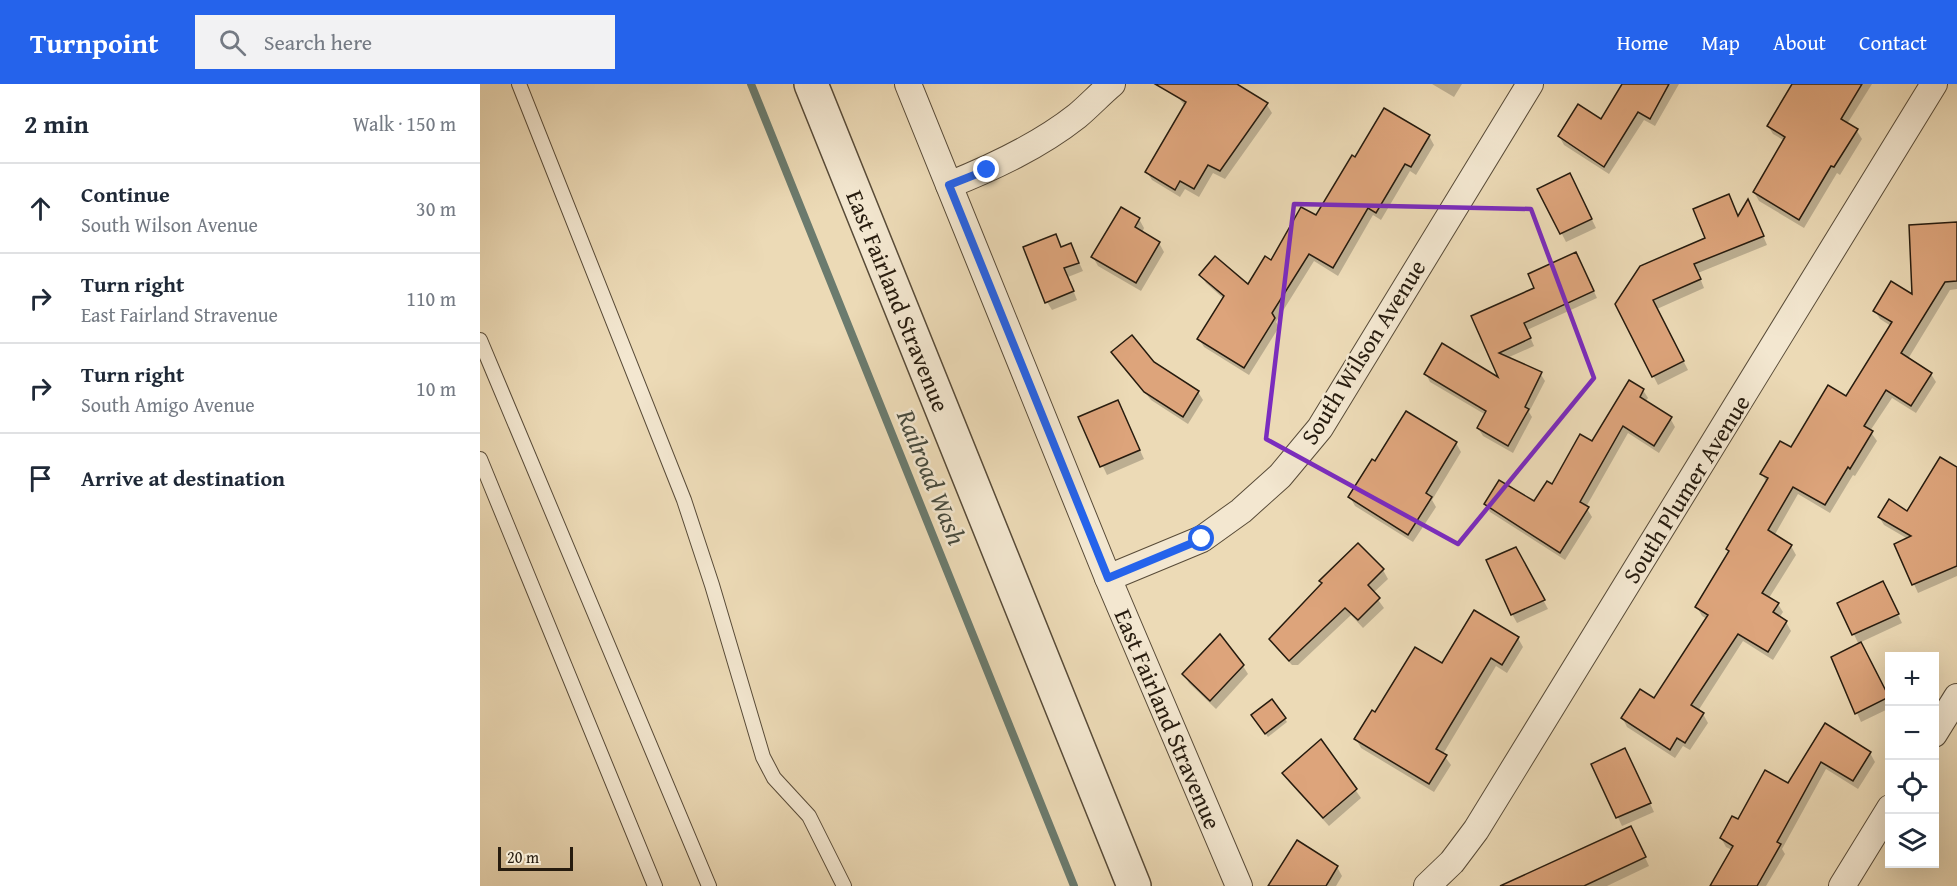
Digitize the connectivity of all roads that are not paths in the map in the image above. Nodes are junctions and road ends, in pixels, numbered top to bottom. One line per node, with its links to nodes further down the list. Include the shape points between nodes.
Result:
1 (519, 84): 16 (lane, via 684,500 763,757 774,778 809,816)
2 (811, 84): 17 (street, East Fairland Stravenue)
3 (908, 84): 7 (street, East Fairland Stravenue)
4 (1112, 84): 7 (street, via 1077,116 1032,145)
5 (1530, 84): 10 (street, South Wilson Avenue, via 1320,428 1280,476 1202,539)
6 (1934, 84): 19 (street, South Plumer Avenue, via 1476,830 1452,862)
7 (949, 185): 10 (street, East Fairland Stravenue)
8 (480, 340): 15 (lane)
9 (480, 459): 14 (lane)
10 (1108, 578): 18 (street, East Fairland Stravenue)
11 (1957, 697): 12 (street)
12 (1939, 727)
13 (1886, 814): 20 (street)
14 (655, 886)
15 (709, 886)
16 (844, 886)
17 (1134, 886)
18 (1239, 886)
19 (1427, 886)
20 (1842, 886)

